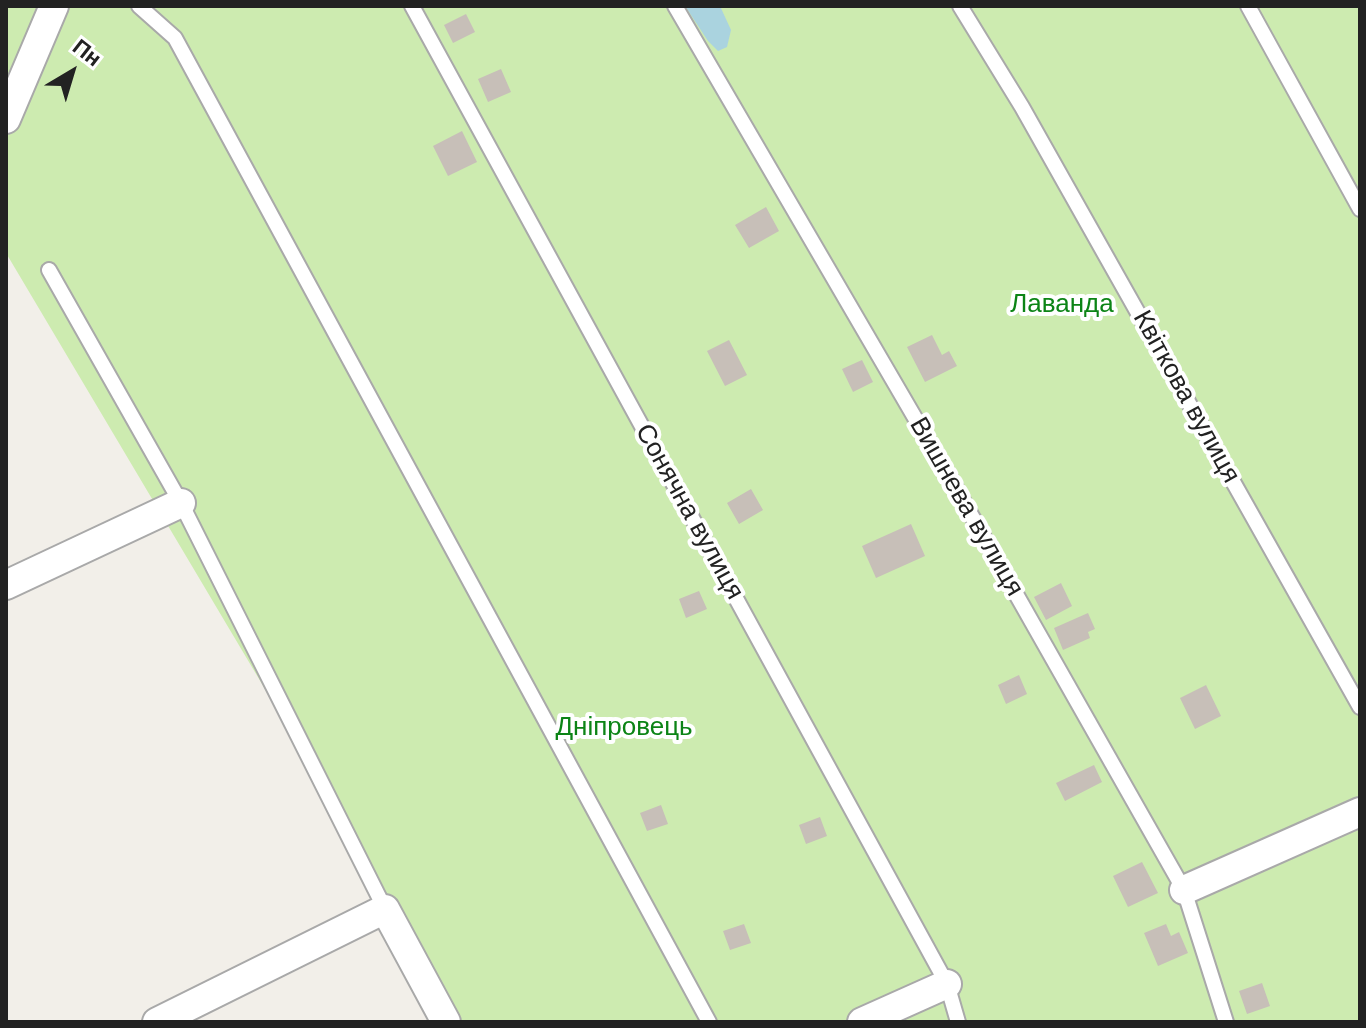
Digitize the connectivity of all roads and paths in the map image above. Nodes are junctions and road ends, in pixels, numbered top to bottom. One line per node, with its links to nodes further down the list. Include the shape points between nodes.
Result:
1 (54, 6): 7 (street)
2 (139, 6): 19 (lane, via 175,38)
3 (412, 6): 16 (lane, Сонячна вулиця)
4 (675, 6): 14 (lane, Вишнева вулиця)
5 (960, 6): 12 (lane, Квіткова вулиця)
6 (1248, 6): 8 (lane)
7 (6, 119)
8 (1360, 209)
9 (49, 270): 10 (lane)
10 (181, 503): 11 (street); 15 (lane)
11 (6, 585)
12 (1360, 707)
13 (1360, 812): 14 (street)
14 (1184, 890): 22 (lane, Вишнева вулиця)
15 (385, 909): 17 (street); 18 (street)
16 (947, 984): 20 (street); 21 (lane, Сонячна вулиця)
17 (157, 1022)
18 (446, 1022)
19 (709, 1022)
20 (862, 1022)
21 (958, 1022)
22 (1226, 1022)

